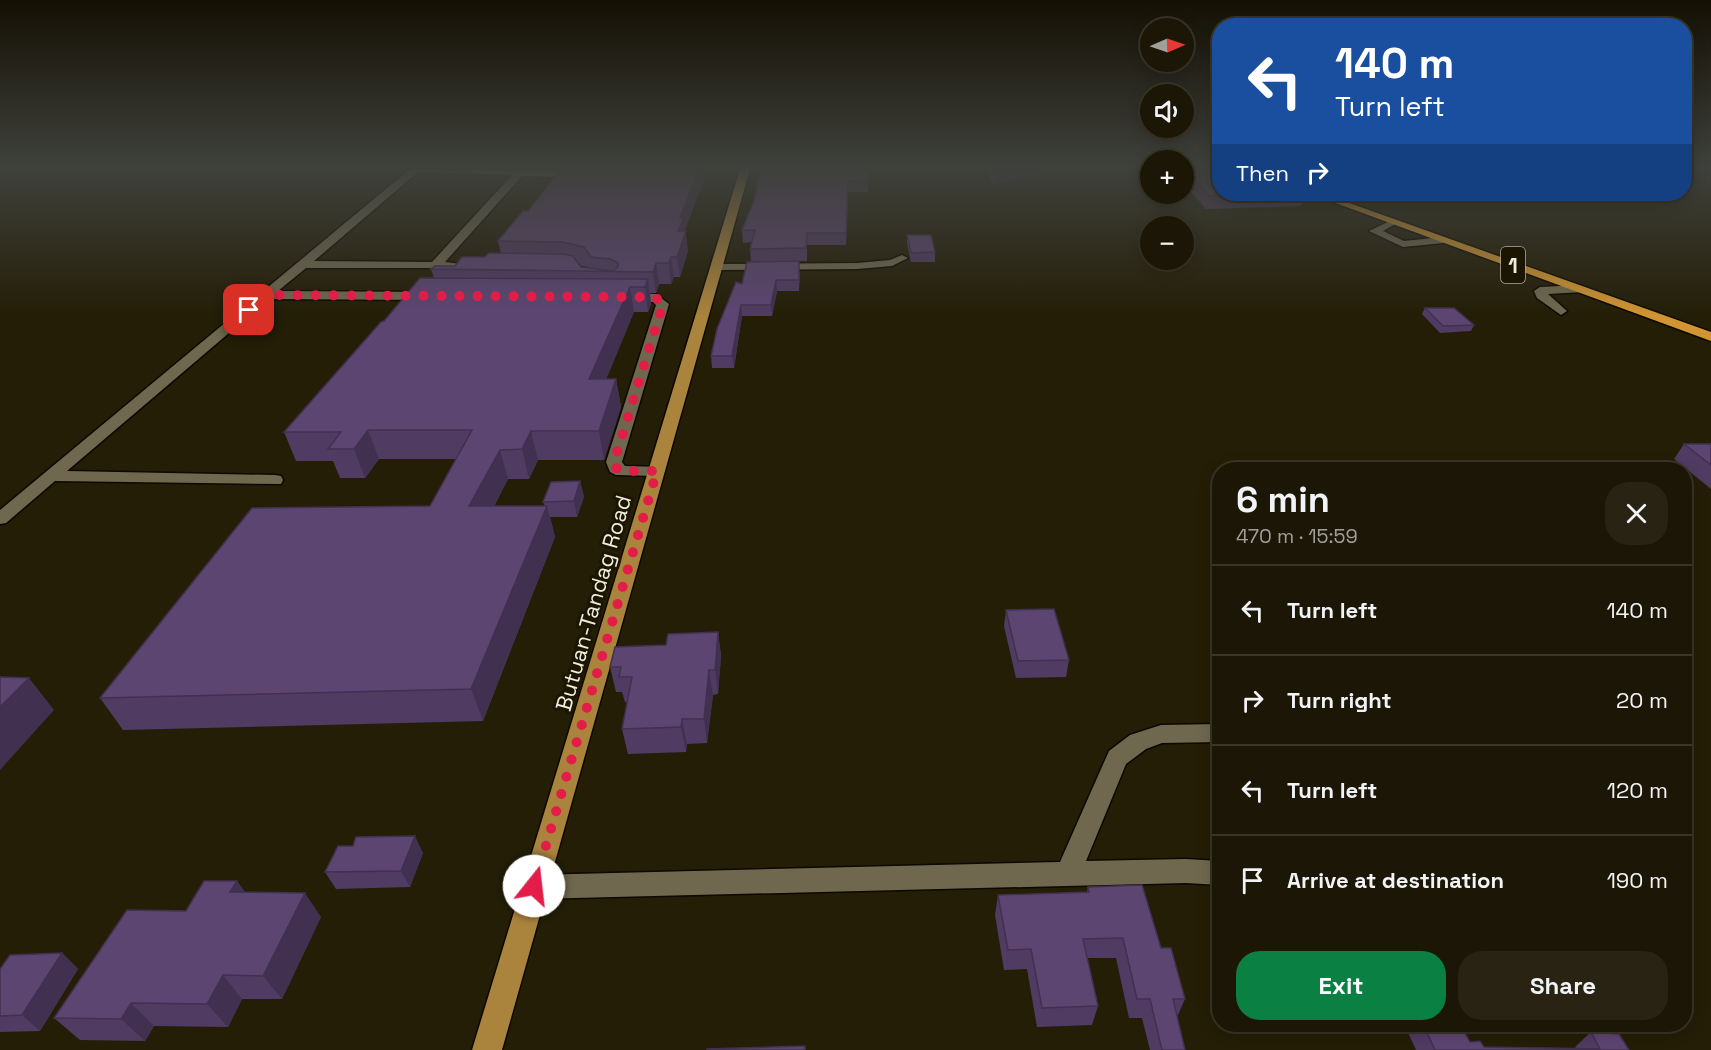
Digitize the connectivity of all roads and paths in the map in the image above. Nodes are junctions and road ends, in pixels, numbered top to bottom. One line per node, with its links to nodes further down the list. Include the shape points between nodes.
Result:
1 (358, 218): 8 (street)
2 (478, 218): 9 (street)
3 (730, 218): 11 (main road, Butuan-Tandag Road)
4 (1383, 218): 5 (highway, 1)
5 (1394, 222): 6 (highway, 1); 6 (street, via 1374,231 1403,244)
6 (1443, 240): 13 (highway, 1)
7 (902, 258): 11 (street, via 868,266)
8 (303, 264): 9 (street); 14 (street)
9 (435, 266): 10 (street)
10 (467, 267)
11 (716, 267): 20 (main road, Butuan-Tandag Road)
12 (617, 288): 20 (street, via 615,297 656,298 663,304 614,462 622,471)
13 (1579, 289): 18 (street, via 1540,291); 19 (highway, 1)
14 (267, 295): 15 (street); 21 (street)
15 (411, 296): 16 (street); 17 (street)
16 (446, 296)
17 (399, 311)
18 (1561, 311)
19 (1711, 337)
20 (657, 471): 27 (main road, Butuan-Tandag Road)
21 (51, 476): 22 (street); 23 (street)
22 (275, 480)
23 (0, 519)
24 (1212, 733): 26 (street, via 1161,734 1138,742 1117,758)
25 (1212, 873): 26 (street)
26 (1068, 874): 27 (street)
27 (534, 886): 28 (main road, Butuan-Tandag Road)
28 (487, 1050)

